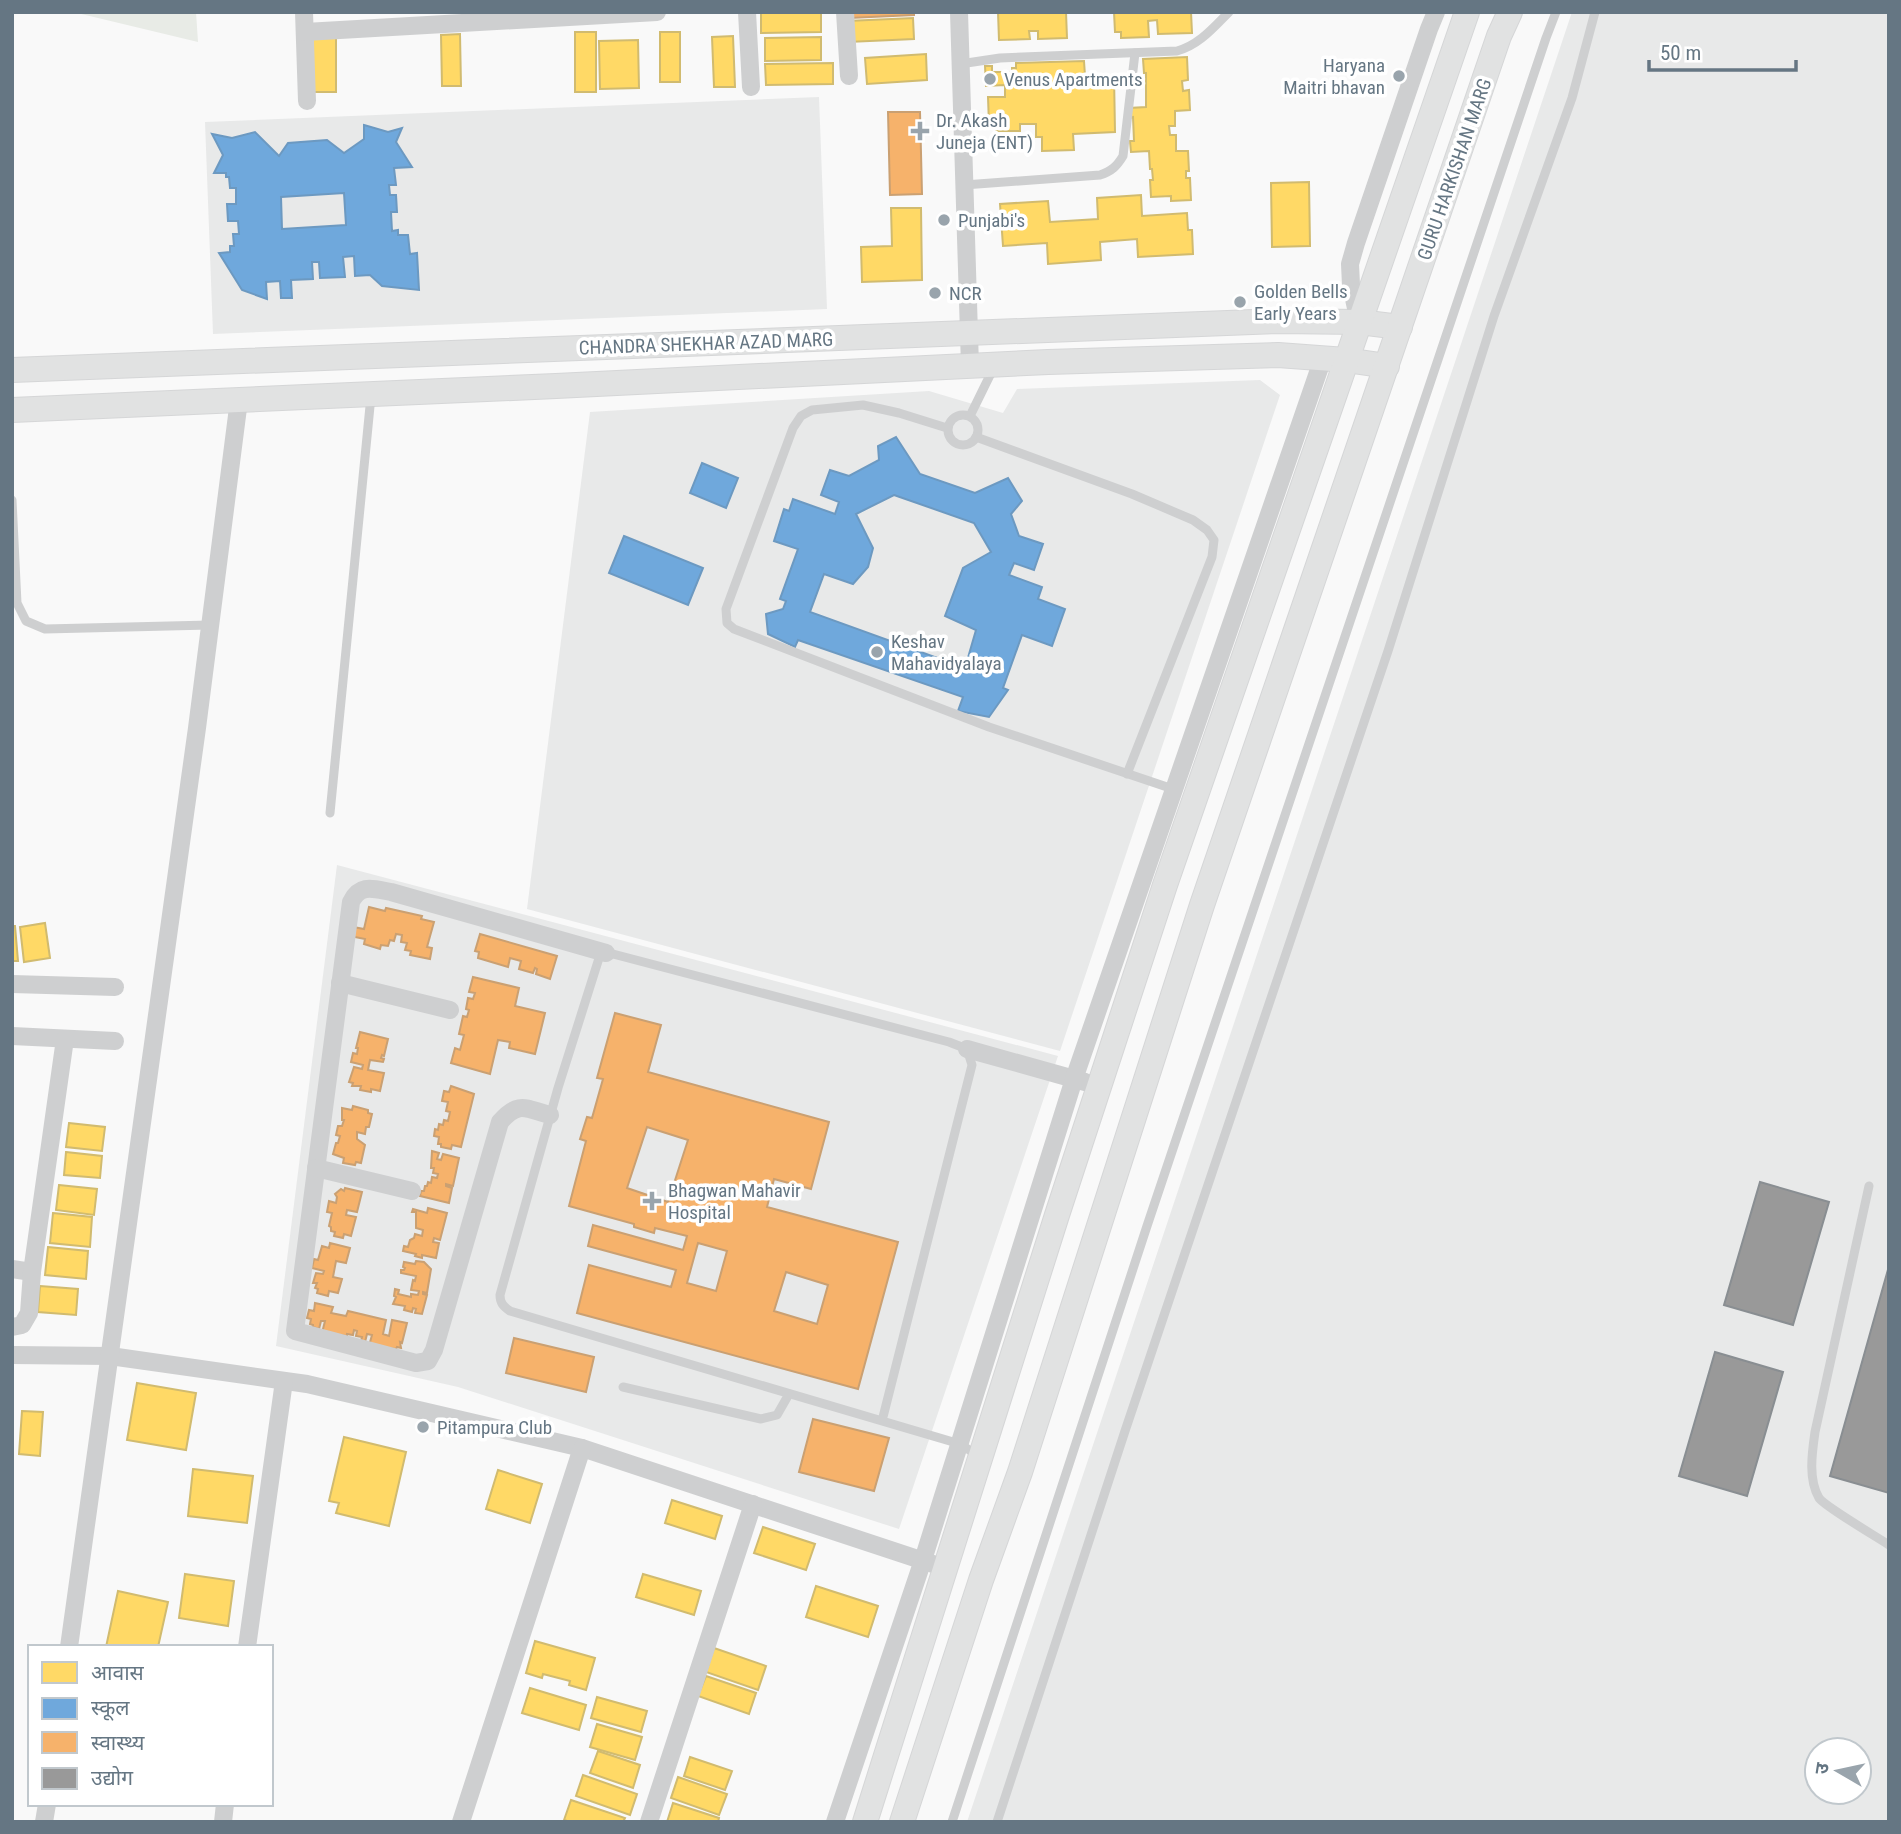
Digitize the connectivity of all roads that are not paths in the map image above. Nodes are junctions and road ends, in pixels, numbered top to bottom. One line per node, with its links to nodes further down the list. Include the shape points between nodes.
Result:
1 (304, 12): 12 (street)
2 (657, 12): 12 (street)
3 (747, 12): 16 (street)
4 (845, 12): 15 (street)
5 (959, 12): 14 (street)
6 (1229, 12): 13 (lane, via 1190,47)
7 (1436, 12): 19 (street, via 1350,264)
8 (1467, 12): 19 (main road, GURU HARKISHAN MARG)
9 (1510, 12): 20 (main road, GURU HARKISHAN MARG)
10 (1556, 12): 76 (lane, via 1147,1226)
11 (1595, 12): 77 (lane, via 1572,98 1494,316 1384,665)
12 (305, 32): 17 (street)
13 (1135, 53): 14 (lane, via 1000,58); 18 (lane, via 1117,166 1100,175)
14 (961, 64): 18 (street)
15 (849, 76)
16 (751, 87)
17 (307, 101)
18 (964, 185): 21 (street)
19 (1359, 321): 20 (main road, CHANDRA SHEKHAR AZAD MARG); 21 (main road, CHANDRA SHEKHAR AZAD MARG); 22 (main road, GURU HARKISHAN MARG)
20 (1400, 327): 25 (main road, GURU HARKISHAN MARG)
21 (968, 333): 24 (street); 26 (main road, CHANDRA SHEKHAR AZAD MARG)
22 (1334, 359): 23 (main road, CHANDRA SHEKHAR AZAD MARG, via 1278,355); 25 (main road, CHANDRA SHEKHAR AZAD MARG); 36 (main road, GURU HARKISHAN MARG)
23 (995, 365): 24 (main road, CHANDRA SHEKHAR AZAD MARG); 30 (lane)
24 (970, 366): 27 (main road, CHANDRA SHEKHAR AZAD MARG)
25 (1387, 366): 65 (main road, GURU HARKISHAN MARG, via 1202,905)
26 (12, 370)
27 (371, 394): 28 (main road, CHANDRA SHEKHAR AZAD MARG); 37 (lane)
28 (239, 400): 29 (main road, CHANDRA SHEKHAR AZAD MARG); 34 (street)
29 (12, 410)
30 (971, 416): 31 (lane, via 956,416); 32 (lane, via 977,423)
31 (947, 428): 32 (lane, via 958,445); 35 (lane, via 863,405 812,410 802,416 793,428 726,609 727,623 989,727)
32 (976, 438): 35 (lane, via 1193,520 1214,540 1212,557)
33 (12, 500): 34 (lane, via 17,603 26,621 45,629)
34 (210, 625): 57 (street)
35 (1127, 774): 36 (lane)
36 (1185, 794): 47 (street); 48 (main road, GURU HARKISHAN MARG, via 1165,885)
37 (330, 813)
38 (606, 953): 39 (street, via 369,888 355,894 351,902); 46 (lane); 49 (lane, via 598,959)
39 (340, 983): 42 (street); 50 (street)
40 (12, 984): 41 (street)
41 (115, 987)
42 (450, 1010)
43 (12, 1036): 44 (street)
44 (65, 1039): 45 (street); 54 (street)
45 (115, 1041)
46 (967, 1049): 47 (street); 61 (lane, via 972,1065)
47 (1074, 1079): 48 (street); 62 (street)
48 (1100, 1086): 64 (main road, GURU HARKISHAN MARG)
49 (550, 1115): 50 (street, via 519,1107 500,1122 428,1361 416,1363 295,1331); 60 (lane, via 500,1295 503,1307)
50 (316, 1168): 52 (street)
51 (1869, 1186): 67 (lane, via 1815,1432 1813,1480 1820,1500)
52 (412, 1191)
53 (12, 1269): 54 (street)
54 (32, 1272): 55 (street, via 29,1313)
55 (17, 1326): 56 (street)
56 (15, 1355): 57 (street)
57 (110, 1356): 58 (street); 69 (street)
58 (284, 1381): 63 (street); 70 (street)
59 (623, 1387): 60 (lane, via 761,1419 777,1415)
60 (789, 1394): 61 (lane)
61 (882, 1421): 62 (lane)
62 (960, 1444): 64 (lane); 68 (street)
63 (582, 1448): 66 (street); 71 (street)
64 (981, 1458): 65 (main road); 68 (main road, GURU HARKISHAN MARG)
65 (1020, 1472): 75 (main road, GURU HARKISHAN MARG)
66 (753, 1504): 68 (street); 72 (street)
67 (1889, 1545)
68 (934, 1564): 73 (street); 74 (main road, GURU HARKISHAN MARG)
69 (69, 1645)
70 (247, 1645)
71 (461, 1822)
72 (649, 1822)
73 (835, 1822)
74 (865, 1822)
75 (902, 1822)
76 (952, 1822)
77 (997, 1822)

